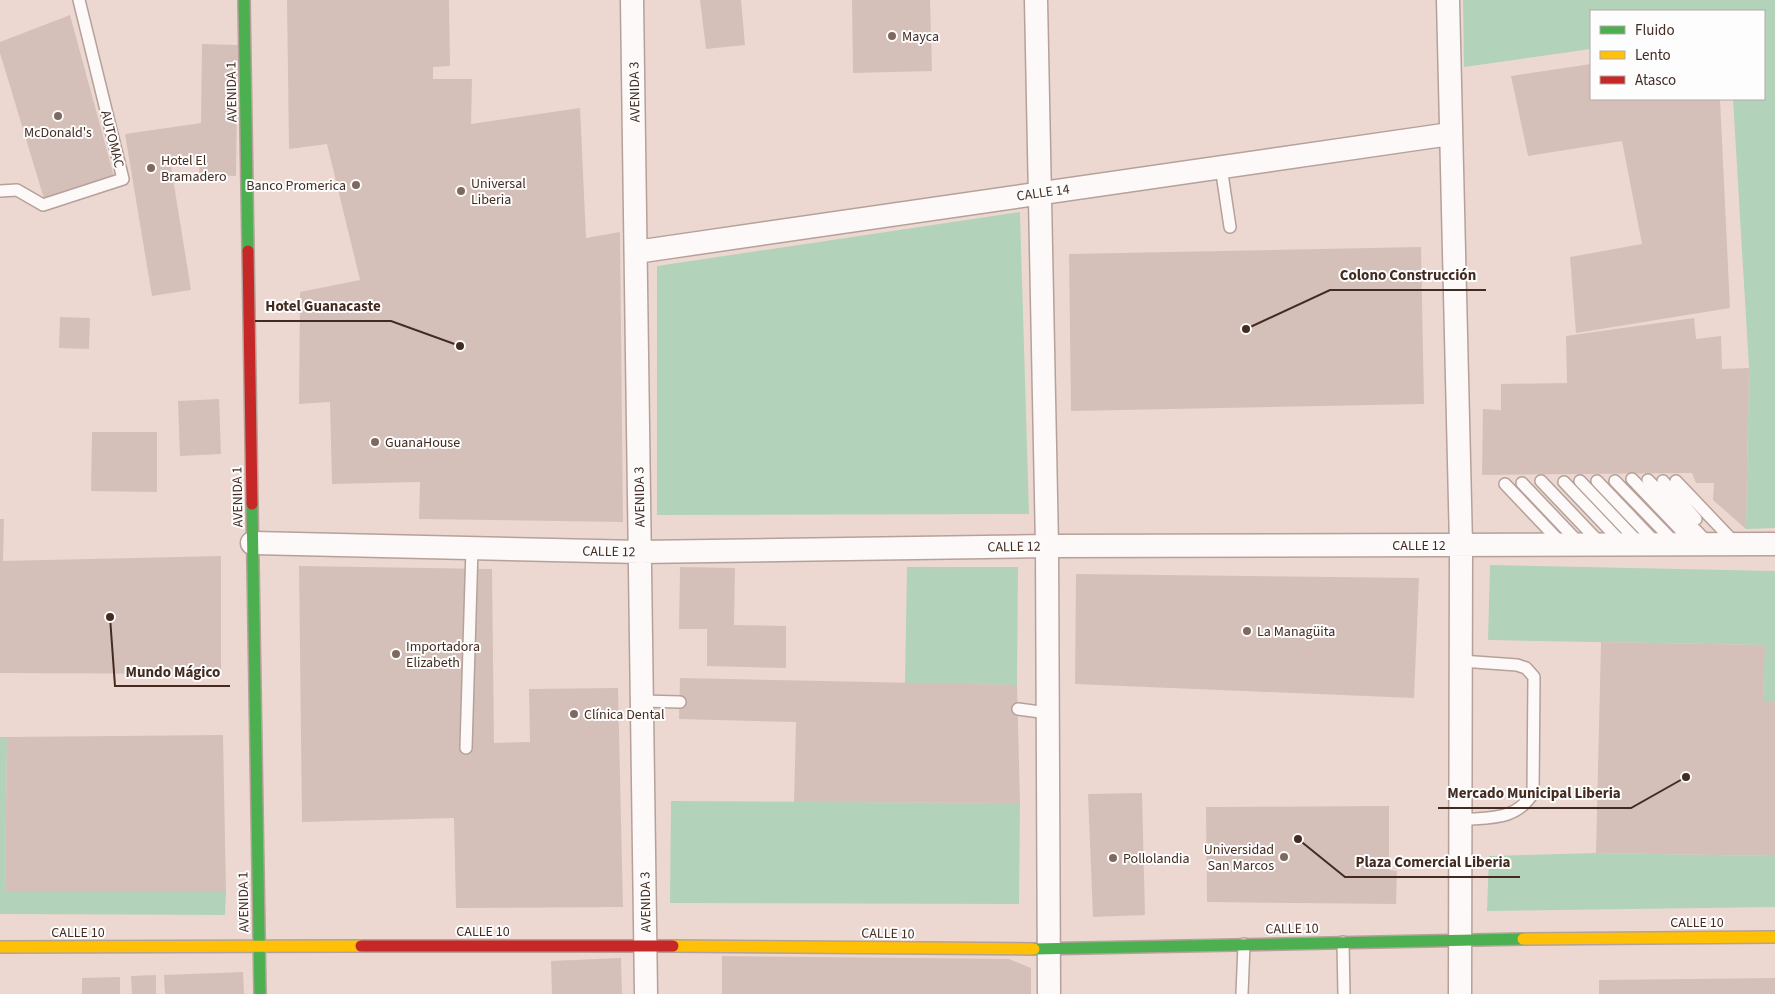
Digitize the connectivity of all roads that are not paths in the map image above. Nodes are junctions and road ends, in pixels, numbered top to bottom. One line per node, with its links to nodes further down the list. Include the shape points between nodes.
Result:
1 (79, 0): 8 (lane, AUTOMAC, via 123,179 43,205 17,190)
2 (244, 0): 23 (street, AVENIDA 1)
3 (632, 0): 11 (street, AVENIDA 3)
4 (1036, 0): 9 (street)
5 (1448, 0): 6 (street)
6 (1450, 134): 7 (street, CALLE 14); 27 (street)
7 (1221, 167): 9 (street, CALLE 14); 10 (lane)
8 (0, 191)
9 (1040, 193): 11 (street, CALLE 14); 28 (street)
10 (1230, 226)
11 (636, 252): 30 (street, AVENIDA 3)
12 (1615, 480): 25 (lane)
13 (1632, 480): 25 (lane)
14 (1648, 480): 25 (lane)
15 (1676, 480): 25 (lane)
16 (1541, 481): 24 (lane)
17 (1580, 481): 25 (lane)
18 (1598, 481): 25 (lane)
19 (1663, 481): 25 (lane)
20 (1564, 482): 25 (lane)
21 (1522, 483): 24 (lane)
22 (1505, 484): 24 (lane)
23 (252, 543): 29 (street, CALLE 12); 44 (street, AVENIDA 1)
24 (1581, 544): 25 (street, CALLE 12); 27 (street, CALLE 12)
25 (1681, 544): 26 (street, CALLE 12)
26 (1775, 544)
27 (1461, 545): 28 (street, CALLE 12); 31 (street)
28 (1048, 546): 30 (street, CALLE 12); 35 (street)
29 (472, 548): 30 (street, CALLE 12); 36 (lane)
30 (640, 552): 32 (street, AVENIDA 3)
31 (1460, 661): 37 (street); 37 (lane, via 1516,665 1526,668 1534,677 1533,793 1525,805 1512,814)
32 (642, 701): 33 (lane); 42 (street, AVENIDA 3)
33 (680, 702)
34 (1018, 709): 35 (lane)
35 (1048, 713): 45 (street)
36 (466, 748)
37 (1460, 820): 39 (street)
38 (1775, 937): 39 (street, CALLE 10)
39 (1460, 939): 40 (street, CALLE 10); 51 (street)
40 (1343, 942): 41 (street, CALLE 10); 50 (lane)
41 (1244, 944): 45 (street, CALLE 10); 49 (lane)
42 (646, 946): 44 (street, CALLE 10); 45 (street, CALLE 10); 47 (street, AVENIDA 3)
43 (0, 948): 44 (street, CALLE 10)
44 (259, 948): 46 (street, AVENIDA 1)
45 (1049, 950): 48 (street)
46 (260, 994)
47 (646, 994)
48 (1049, 994)
49 (1242, 994)
50 (1344, 994)
51 (1460, 994)

